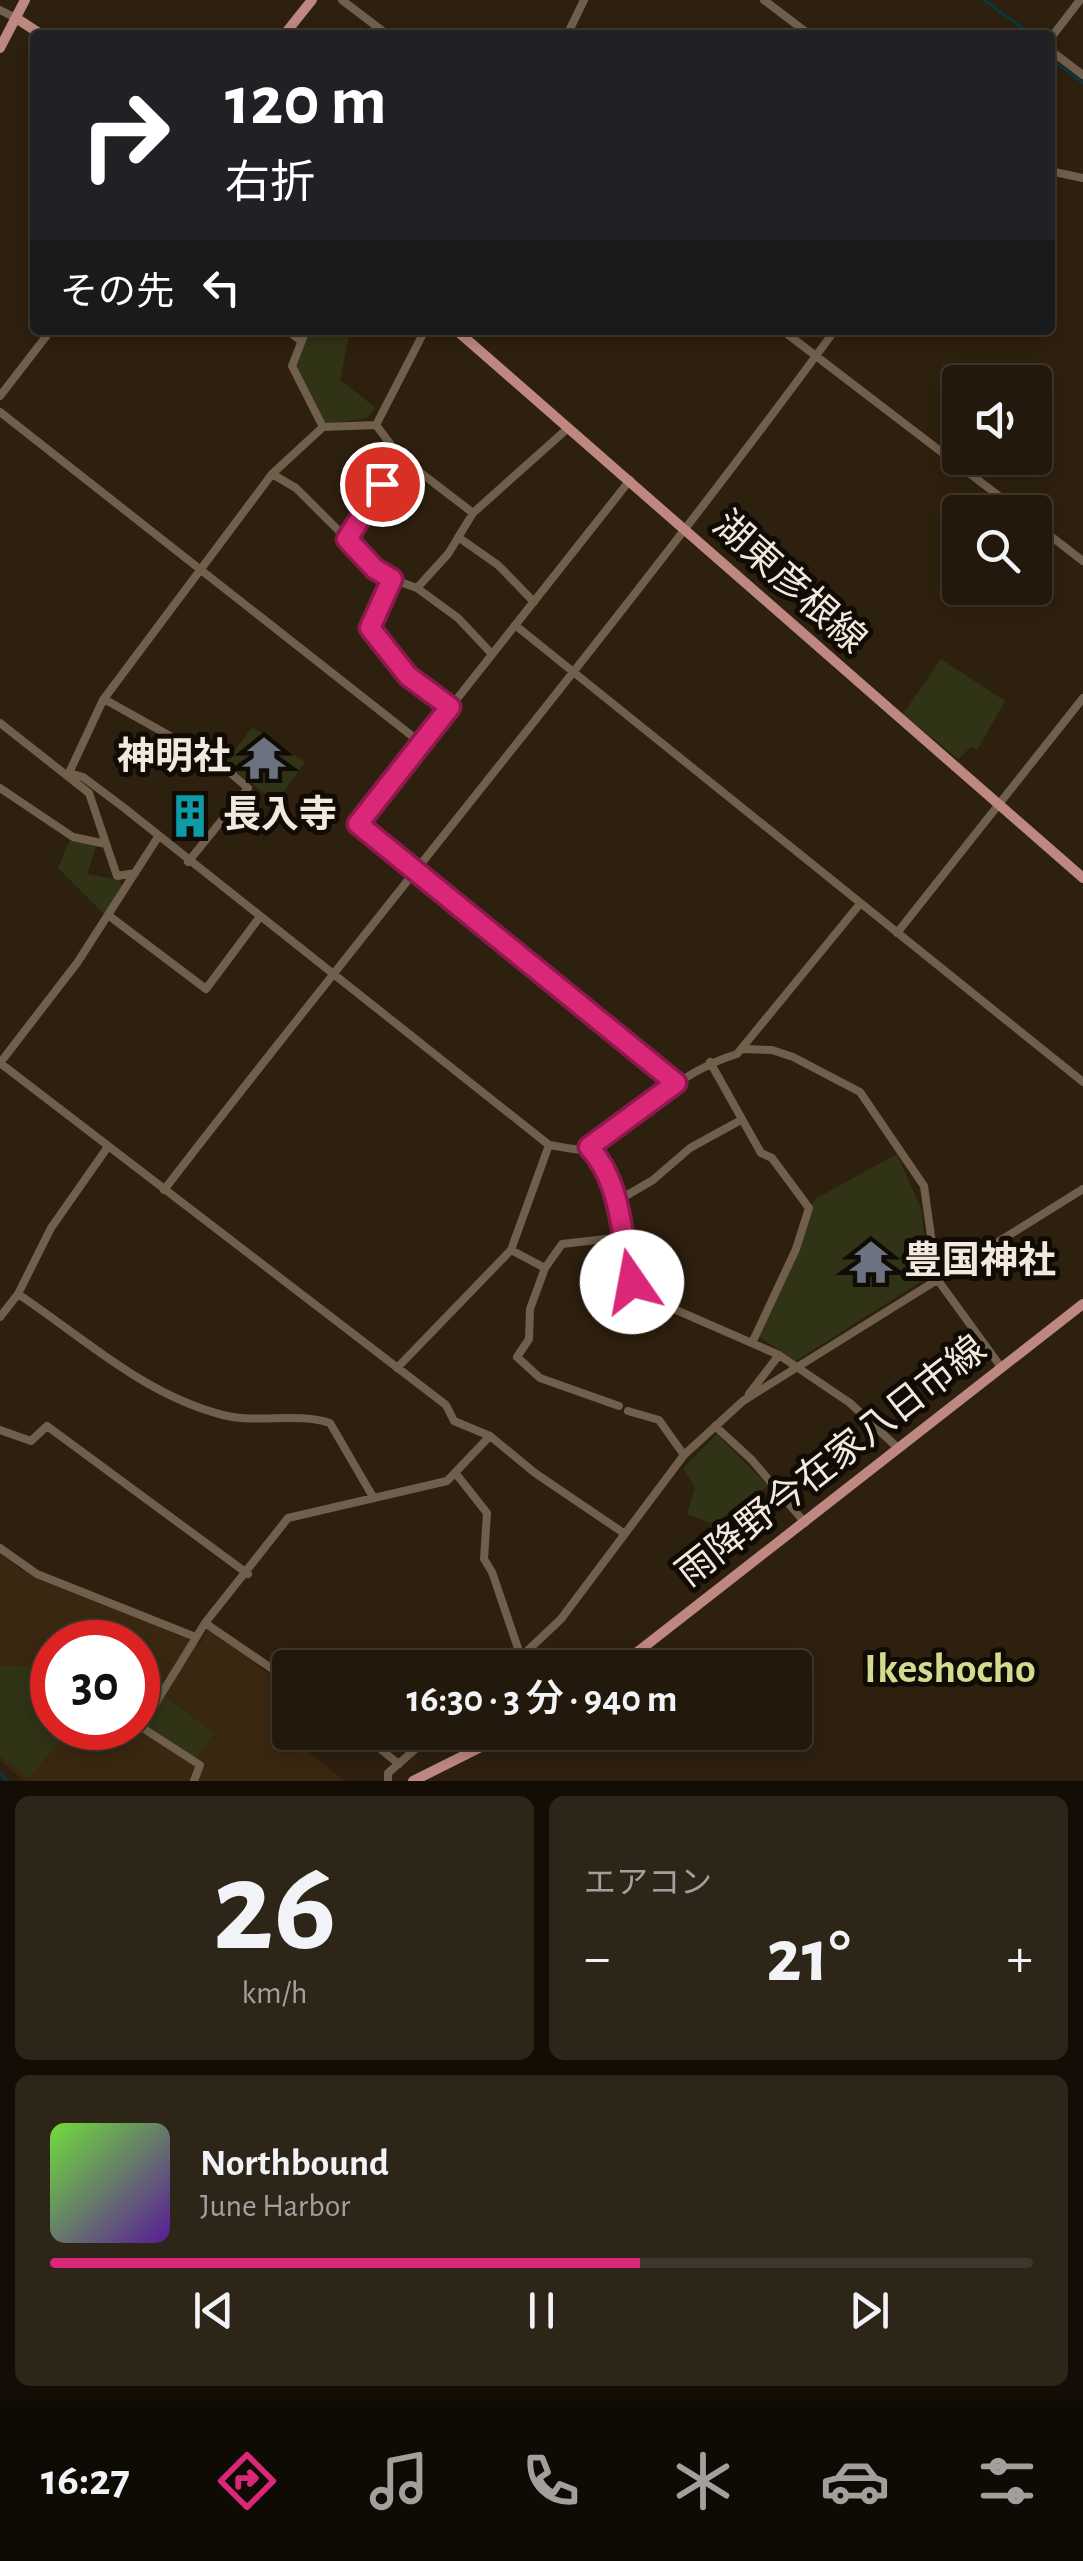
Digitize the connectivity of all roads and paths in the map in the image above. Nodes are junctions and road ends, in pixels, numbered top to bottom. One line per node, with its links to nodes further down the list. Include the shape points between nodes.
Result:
1 (25, 0): 8 (main road)
2 (312, 0): 10 (main road)
3 (342, 0): 11 (street)
4 (584, 0): 12 (street)
5 (764, 0): 13 (street)
6 (1080, 0): 14 (street)
7 (0, 10): 8 (street)
8 (16, 18): 9 (main road); 15 (main road)
9 (34, 30)
10 (288, 30)
11 (381, 30)
12 (569, 30)
13 (803, 30)
14 (1055, 32)
15 (0, 48)
16 (1055, 54): 17 (street)
17 (1083, 75)
18 (1055, 172): 19 (street)
19 (1083, 178)
20 (46, 335): 29 (street)
21 (293, 335): 27 (street)
22 (304, 335): 27 (street)
23 (422, 335): 31 (street)
24 (462, 335): 33 (main road, 湖東彦根線)
25 (789, 335): 28 (street)
26 (831, 335): 28 (street)
27 (301, 341): 32 (street, via 292,366)
28 (816, 356): 37 (street); 39 (street)
29 (0, 396)
30 (0, 412): 44 (street)
31 (376, 424): 32 (street); 34 (street)
32 (324, 427): 35 (street)
33 (568, 429): 36 (main road, 湖東彦根線); 38 (street)
34 (400, 457): 38 (street); 42 (street)
35 (272, 474): 42 (street, via 296,488); 44 (street)
36 (630, 480): 39 (main road, 湖東彦根線); 47 (street)
37 (998, 495)
38 (473, 513): 40 (street)
39 (685, 530): 50 (street); 58 (main road, 湖東彦根線)
40 (458, 537): 46 (street); 47 (street)
41 (1052, 537): 43 (street)
42 (347, 539): 45 (street)
43 (1083, 561)
44 (199, 570): 52 (street); 55 (street)
45 (392, 579): 46 (street); 53 (street, via 370,628 408,676)
46 (416, 588): 49 (street)
47 (534, 602): 48 (street)
48 (515, 626): 49 (street); 50 (street)
49 (491, 653): 53 (street)
50 (572, 674): 62 (street); 65 (street)
51 (1083, 698): 58 (street)
52 (104, 699): 56 (street); 61 (street, via 220,764 248,788)
53 (450, 707): 55 (street)
54 (0, 723): 56 (street)
55 (421, 743): 62 (street, via 358,824)
56 (69, 773): 59 (street); 60 (street, via 89,793)
57 (0, 788): 60 (street, via 73,837)
58 (1001, 804): 64 (main road, 湖東彦根線); 68 (street)
59 (158, 837): 61 (street); 63 (street)
60 (106, 844): 63 (street, via 117,876)
61 (188, 862): 67 (street)
62 (414, 870): 69 (street); 74 (street)
63 (135, 872): 66 (street)
64 (1083, 878)
65 (859, 905): 68 (street); 70 (street)
66 (108, 915): 67 (street, via 206,989); 72 (street)
67 (259, 918): 69 (street)
68 (897, 933): 73 (street)
69 (332, 971): 76 (street); 80 (street)
70 (743, 1049): 71 (street); 85 (street, via 794,1057 860,1092 924,1186)
71 (710, 1062): 74 (street); 75 (street)
72 (0, 1063): 78 (street)
73 (1083, 1082)
74 (676, 1083): 77 (street)
75 (741, 1120): 81 (street); 89 (street, via 809,1208)
76 (549, 1145): 77 (street); 83 (street)
77 (589, 1147): 81 (street, via 608,1168)
78 (107, 1148): 80 (street); 86 (street, via 50,1228)
79 (1083, 1189): 85 (street)
80 (164, 1190): 92 (street)
81 (617, 1201): 82 (street)
82 (623, 1237): 84 (street, via 562,1244); 89 (street, via 632,1282 644,1296)
83 (511, 1250): 84 (street); 92 (street)
84 (545, 1268): 95 (street, via 530,1309 529,1339 518,1358 540,1378)
85 (937, 1280): 91 (street); 93 (street)
86 (18, 1294): 88 (street); 103 (street, via 106,1358 184,1402 230,1417 330,1422)
87 (1083, 1304): 93 (main road, 雨降野今在家八日市線)
88 (0, 1317)
89 (752, 1342): 90 (street)
90 (779, 1355): 91 (street); 94 (street)
91 (797, 1366): 94 (street); 100 (street, via 850,1402)
92 (397, 1368): 99 (street, via 446,1405 454,1421)
93 (1001, 1368): 100 (main road, 雨降野今在家八日市線)
94 (743, 1401): 97 (street)
95 (618, 1406)
96 (628, 1411): 101 (street, via 658,1420)
97 (715, 1426): 101 (street); 104 (street)
98 (0, 1430): 107 (street, via 31,1441 47,1426)
99 (490, 1436): 102 (street); 105 (street)
100 (898, 1448): 104 (main road, 雨降野今在家八日市線)
101 (684, 1454): 105 (street)
102 (457, 1475): 103 (street); 110 (street, via 487,1513 484,1559)
103 (374, 1497): 107 (street, via 288,1518)
104 (804, 1523): 112 (main road, 雨降野今在家八日市線)
105 (625, 1534): 111 (street, via 561,1619)
106 (0, 1548): 109 (street, via 37,1574)
107 (248, 1574): 108 (street)
108 (205, 1623): 109 (street); 113 (street)
109 (193, 1636): 118 (street, via 141,1727 200,1765)
110 (519, 1650)
111 (528, 1650)
112 (641, 1650)
113 (272, 1669)
114 (382, 1750): 117 (street)
115 (415, 1750): 117 (street)
116 (476, 1750): 120 (main road)
117 (399, 1764): 119 (street)
118 (194, 1781)
119 (388, 1781)
120 (413, 1781)

